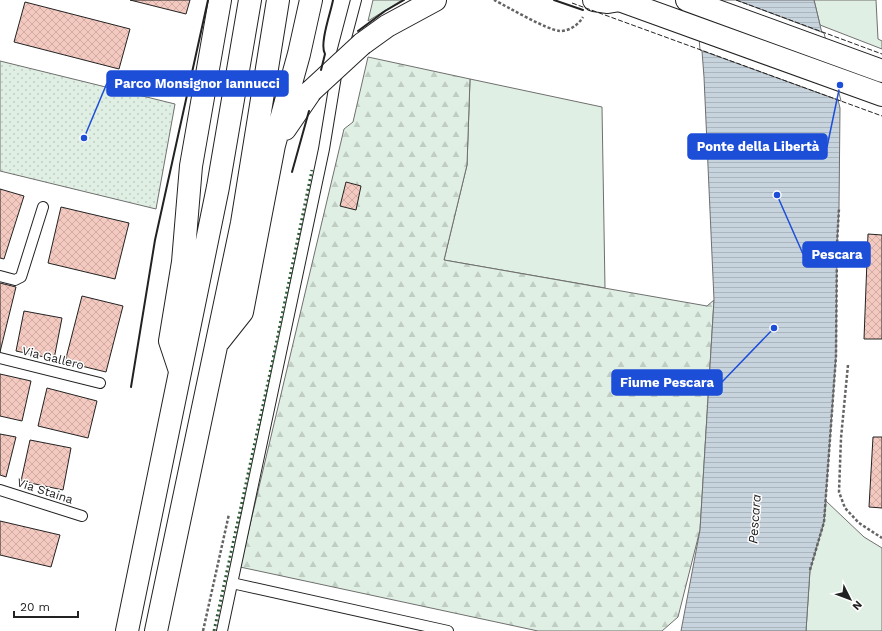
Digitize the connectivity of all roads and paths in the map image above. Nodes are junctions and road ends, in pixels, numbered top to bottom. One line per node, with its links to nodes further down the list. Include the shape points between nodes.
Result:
1 (220, 0): 20 (main road, via 192,166 183,262 170,341)
2 (250, 0): 20 (main road, via 218,188)
3 (278, 0): 17 (main road, via 242,223)
4 (311, 0): 13 (main road)
5 (356, 0): 26 (lane, via 336,76 324,149)
6 (435, 0): 13 (main road, bridge, via 387,26 362,44 311,91)
7 (494, 0): 10 (path, via 558,31 574,27 583,19)
8 (620, 0): 10 (main road); 12 (main road)
9 (687, 0): 11 (main road)
10 (590, 6)
11 (882, 71)
12 (882, 95)
13 (274, 145): 17 (main road, via 242,312)
14 (43, 207): 16 (lane, via 22,277 15,280)
15 (839, 208): 25 (path, via 836,356 824,522)
16 (0, 276)
17 (216, 345): 27 (main road)
18 (0, 358): 21 (lane, Via Gallero)
19 (848, 365): 24 (path, via 839,492 845,508 858,523)
20 (180, 372): 28 (main road)
21 (100, 383)
22 (0, 490): 23 (lane, Via Staina)
23 (82, 516)
24 (882, 538)
25 (810, 570)
26 (232, 583): 31 (lane); 32 (lane)
27 (164, 598): 29 (main road); 30 (main road)
28 (127, 631)
29 (156, 631)
30 (164, 631)
31 (222, 631)
32 (448, 631)

